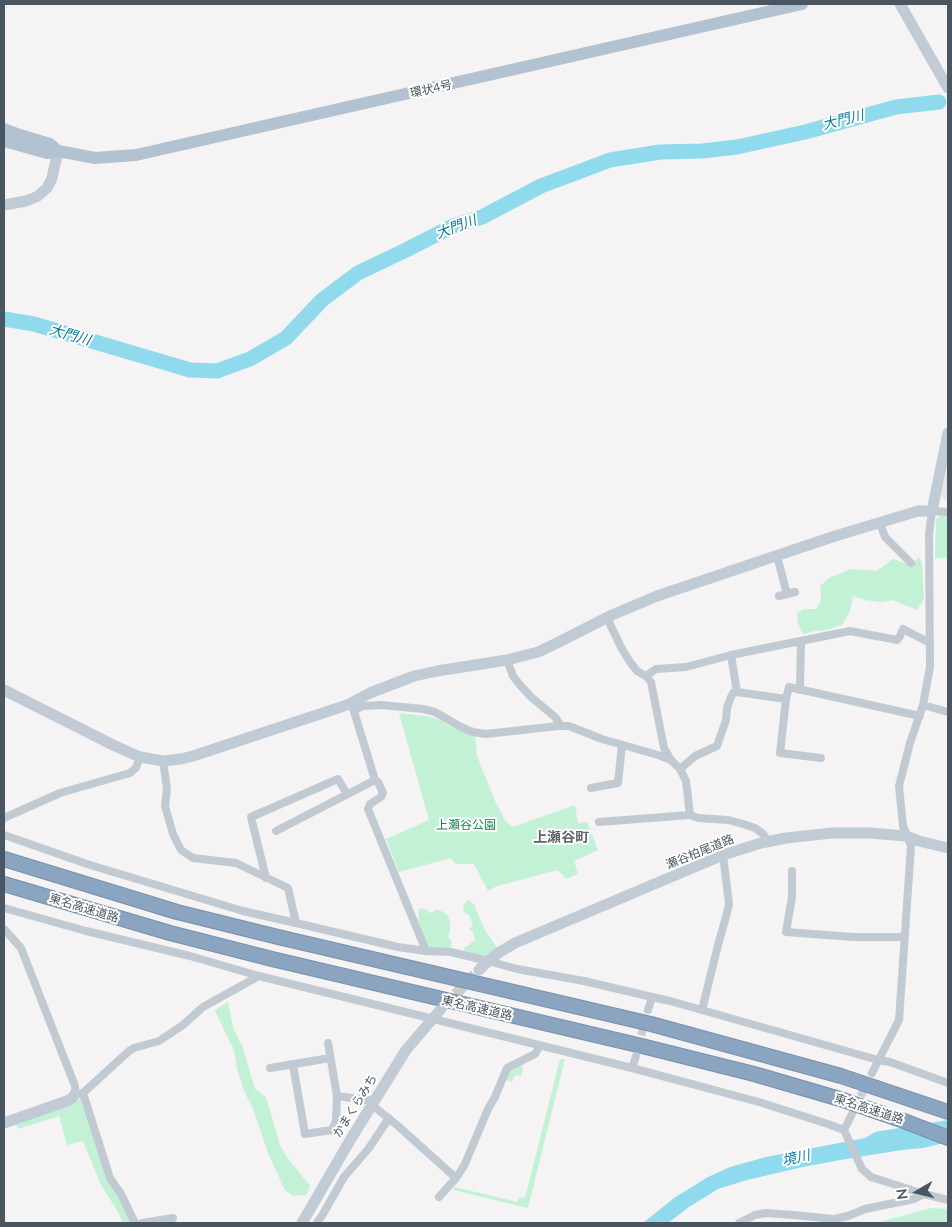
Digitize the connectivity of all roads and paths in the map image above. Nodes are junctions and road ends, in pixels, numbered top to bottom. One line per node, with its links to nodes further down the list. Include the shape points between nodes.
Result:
1 (802, 4): 6 (main road, 環状4号, via 136,155 95,158)
2 (900, 4): 3 (street)
3 (948, 88)
4 (4, 129): 6 (main road, 環状4号, via 50,144)
5 (4, 141): 6 (main road, 環状4号, via 48,154)
6 (58, 151): 7 (street, via 47,188 26,201)
7 (4, 205)
8 (948, 434): 9 (street)
9 (932, 511): 10 (street); 11 (street); 19 (street, via 929,534)
10 (948, 512)
11 (880, 523): 12 (street); 13 (street, via 885,537)
12 (777, 556): 15 (street); 17 (street, via 657,596)
13 (912, 563)
14 (795, 592): 15 (street)
15 (787, 594): 16 (street)
16 (778, 596)
17 (606, 618): 21 (street, via 538,652); 22 (street, via 630,662)
18 (801, 641): 19 (street, via 850,631 897,640 903,629); 20 (street); 24 (street)
19 (930, 643): 27 (street, via 930,667)
20 (731, 655): 22 (street, via 686,667 656,669); 25 (street)
21 (507, 660): 28 (street, via 414,676 370,693); 31 (street, via 520,685)
22 (646, 676): 35 (street, via 651,682 664,748)
23 (4, 690): 33 (street)
24 (800, 690): 26 (street, via 789,687); 30 (street)
25 (737, 692): 26 (street); 37 (street, via 731,697 717,746 695,756)
26 (786, 699): 34 (street, via 780,753)
27 (923, 705): 29 (street); 30 (street)
28 (353, 707): 31 (street, via 381,705 423,709 467,730 486,734); 36 (street, via 193,756); 38 (street)
29 (948, 712)
30 (920, 716): 46 (street, via 899,786)
31 (561, 726): 32 (street)
32 (622, 745): 35 (street); 39 (street, via 618,783)
33 (140, 758): 36 (street); 42 (street, via 130,773 60,793)
34 (821, 758)
35 (671, 760): 37 (street)
36 (163, 761): 52 (street, via 165,806 173,834 182,850 194,858 236,863)
37 (680, 769): 41 (street, via 686,781)
38 (375, 780): 40 (street); 60 (street, via 383,793 368,809)
39 (591, 788)
40 (346, 794): 44 (street); 52 (street, via 338,779 251,817)
41 (690, 815): 43 (street); 47 (street, via 728,820 755,828)
42 (4, 818)
43 (600, 822)
44 (276, 831)
45 (4, 835): 55 (street, via 199,898)
46 (906, 836): 47 (street, 瀬谷柏尾道路, via 832,833); 48 (street, 瀬谷柏尾道路); 59 (street, via 911,846)
47 (769, 842): 49 (street, 瀬谷柏尾道路)
48 (948, 848)
49 (723, 855): 61 (street, 瀬谷柏尾道路, via 516,943); 67 (street, via 729,904)
50 (4, 859): 82 (highway, 東名高速道路, via 186,914 652,1024 841,1076)
51 (792, 871): 58 (street, via 792,897 786,932)
52 (266, 878): 55 (street, via 288,888)
53 (4, 884): 87 (highway, 東名高速道路, via 207,943 754,1074 840,1099)
54 (4, 908): 63 (street)
55 (296, 923): 60 (street)
56 (821, 925): 58 (street)
57 (4, 929): 79 (street, via 21,948)
58 (820, 934): 59 (street)
59 (904, 937): 73 (street, via 898,1020)
60 (426, 952): 61 (street, via 450,952)
61 (488, 961): 62 (street, 瀬谷柏尾道路); 64 (street)
62 (479, 970)
63 (259, 976): 68 (street); 79 (street, via 203,1007 159,1041 129,1051)
64 (652, 997): 66 (street); 67 (street)
65 (441, 1009): 68 (street, かまくらみち)
66 (648, 1010)
67 (702, 1010): 73 (street)
68 (432, 1018): 70 (street); 81 (street, かまくらみち, via 406,1050)
69 (328, 1043): 72 (street)
70 (540, 1046): 76 (street); 88 (street, via 535,1054 506,1068)
71 (636, 1056): 76 (street)
72 (330, 1058): 74 (street); 80 (street)
73 (878, 1060): 77 (street); 78 (street)
74 (293, 1064): 75 (street); 80 (street, via 305,1134 332,1130 336,1121)
75 (270, 1068)
76 (632, 1068): 86 (street, via 759,1102)
77 (872, 1073)
78 (948, 1083)
79 (79, 1094): 85 (street); 93 (street, via 110,1178 122,1194)
80 (337, 1096): 81 (street)
81 (373, 1103): 83 (street); 95 (street, かまくらみち)
82 (946, 1112)
83 (389, 1118): 88 (street); 96 (street, via 370,1148 339,1184)
84 (850, 1118): 86 (street)
85 (4, 1123)
86 (844, 1130): 89 (street, via 862,1170 871,1177)
87 (948, 1138)
88 (456, 1178): 90 (street)
89 (924, 1194): 91 (street); 97 (street, via 834,1219 766,1213)
90 (439, 1197)
91 (948, 1200)
92 (173, 1218): 94 (street)
93 (135, 1223)
94 (142, 1223)
95 (302, 1223)
96 (317, 1223)
97 (739, 1223)

